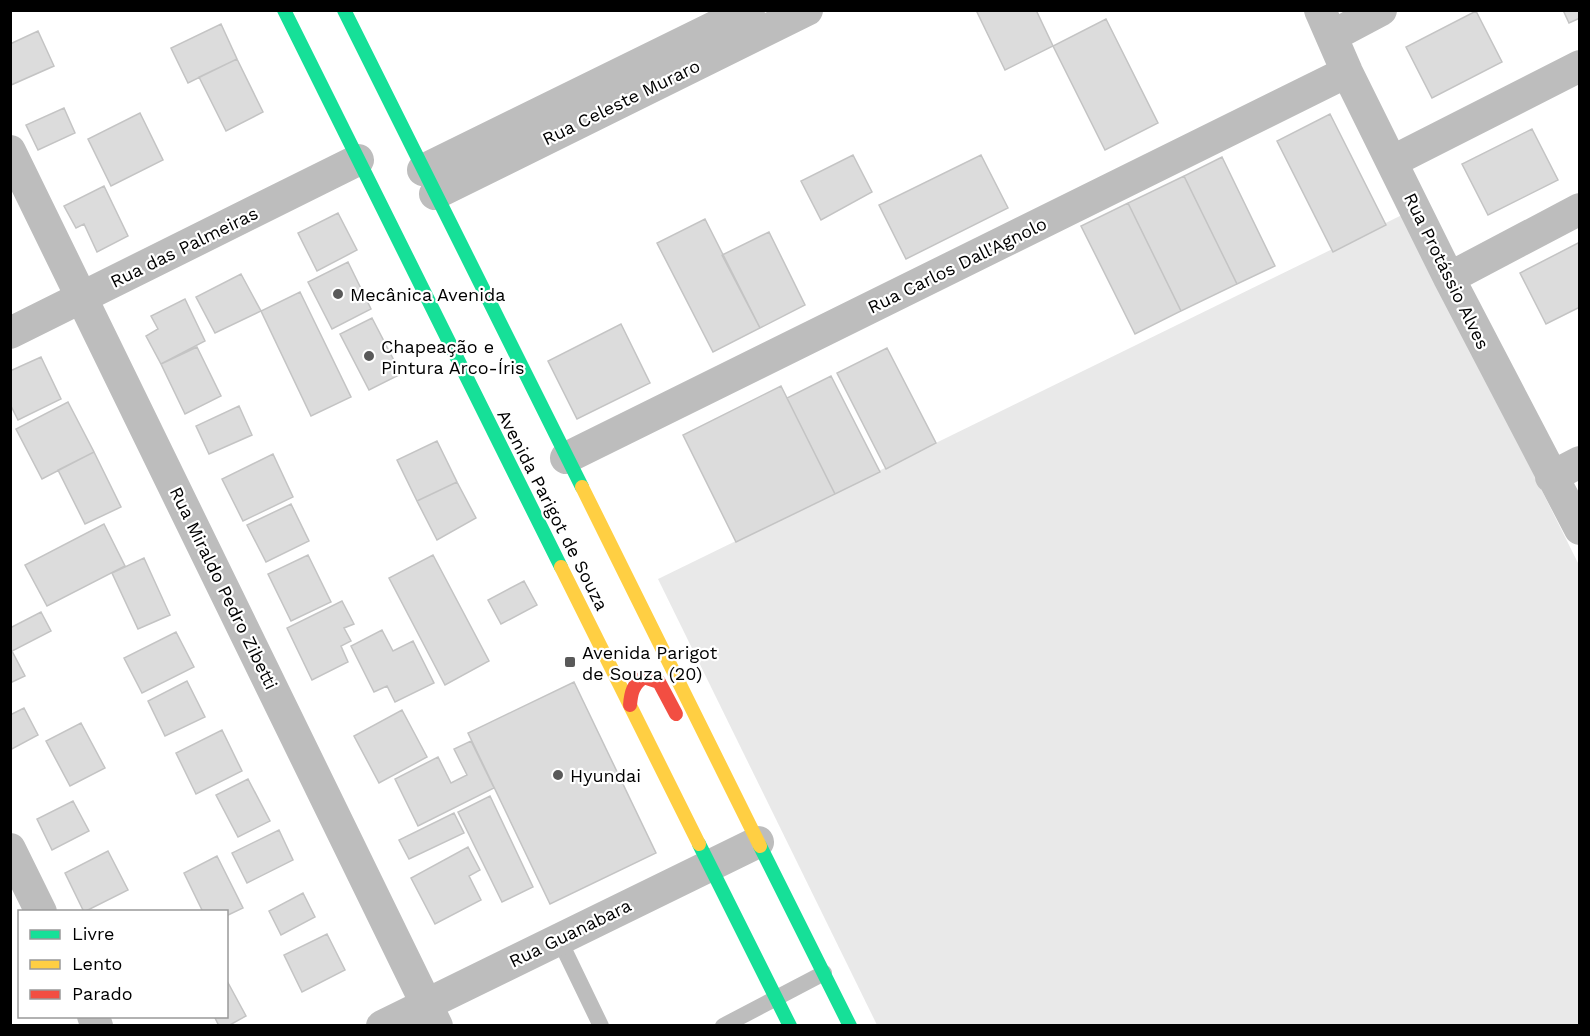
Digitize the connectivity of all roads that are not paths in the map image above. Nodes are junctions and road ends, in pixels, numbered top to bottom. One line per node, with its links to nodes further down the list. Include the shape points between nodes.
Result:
1 (344, 10): 10 (main road, Avenida Parigot de Souza)
2 (749, 10): 14 (street, Rua Celeste Muraro)
3 (807, 10): 14 (street, Rua Celeste Muraro)
4 (1381, 10): 6 (street)
5 (284, 11): 12 (main road, Avenida Parigot de Souza)
6 (1326, 23): 8 (street, Rua Protássio Alves)
7 (1580, 66): 13 (street)
8 (1347, 72): 13 (street, Rua Protássio Alves); 23 (street, Rua Carlos Dall'Agnolo)
9 (365, 84): 10 (main road)
10 (399, 121): 14 (main road, Avenida Parigot de Souza)
11 (10, 151): 19 (street, Rua Miraldo Pedro Zibetti)
12 (358, 160): 15 (main road, Avenida Parigot de Souza); 19 (street, Rua das Palmeiras)
13 (1393, 161): 17 (street, Rua Protássio Alves)
14 (429, 182): 18 (main road, Avenida Parigot de Souza)
15 (380, 204): 21 (main road, via 415,243); 27 (main road, Avenida Parigot de Souza)
16 (1580, 209): 17 (street)
17 (1449, 278): 25 (street, Rua Protássio Alves)
18 (478, 280): 20 (main road); 23 (main road, Avenida Parigot de Souza)
19 (82, 297): 22 (street, Rua das Palmeiras); 37 (street, Rua Miraldo Pedro Zibetti)
20 (481, 318)
21 (457, 326)
22 (10, 333)
23 (566, 459): 30 (main road, Avenida Parigot de Souza)
24 (1580, 462): 25 (street)
25 (1551, 477): 26 (street, Rua Protássio Alves)
26 (1580, 529)
27 (630, 705): 28 (main road, via 636,681 644,677 659,682); 32 (main road, Avenida Parigot de Souza)
28 (685, 730)
29 (706, 768): 30 (main road, via 726,803)
30 (755, 836): 32 (street, Rua Guanabara); 35 (main road, Avenida Parigot de Souza)
31 (10, 849): 33 (street)
32 (709, 866): 34 (street, Rua Guanabara); 36 (main road, Avenida Parigot de Souza)
33 (40, 910)
34 (559, 939): 37 (street, Rua Guanabara); 39 (lane)
35 (824, 973): 36 (lane); 42 (main road, Avenida Parigot de Souza)
36 (777, 998): 40 (lane); 41 (main road, Avenida Parigot de Souza)
37 (432, 1015): 38 (street, Rua Guanabara)
38 (382, 1026)
39 (601, 1026)
40 (723, 1026)
41 (790, 1026)
42 (850, 1026)

